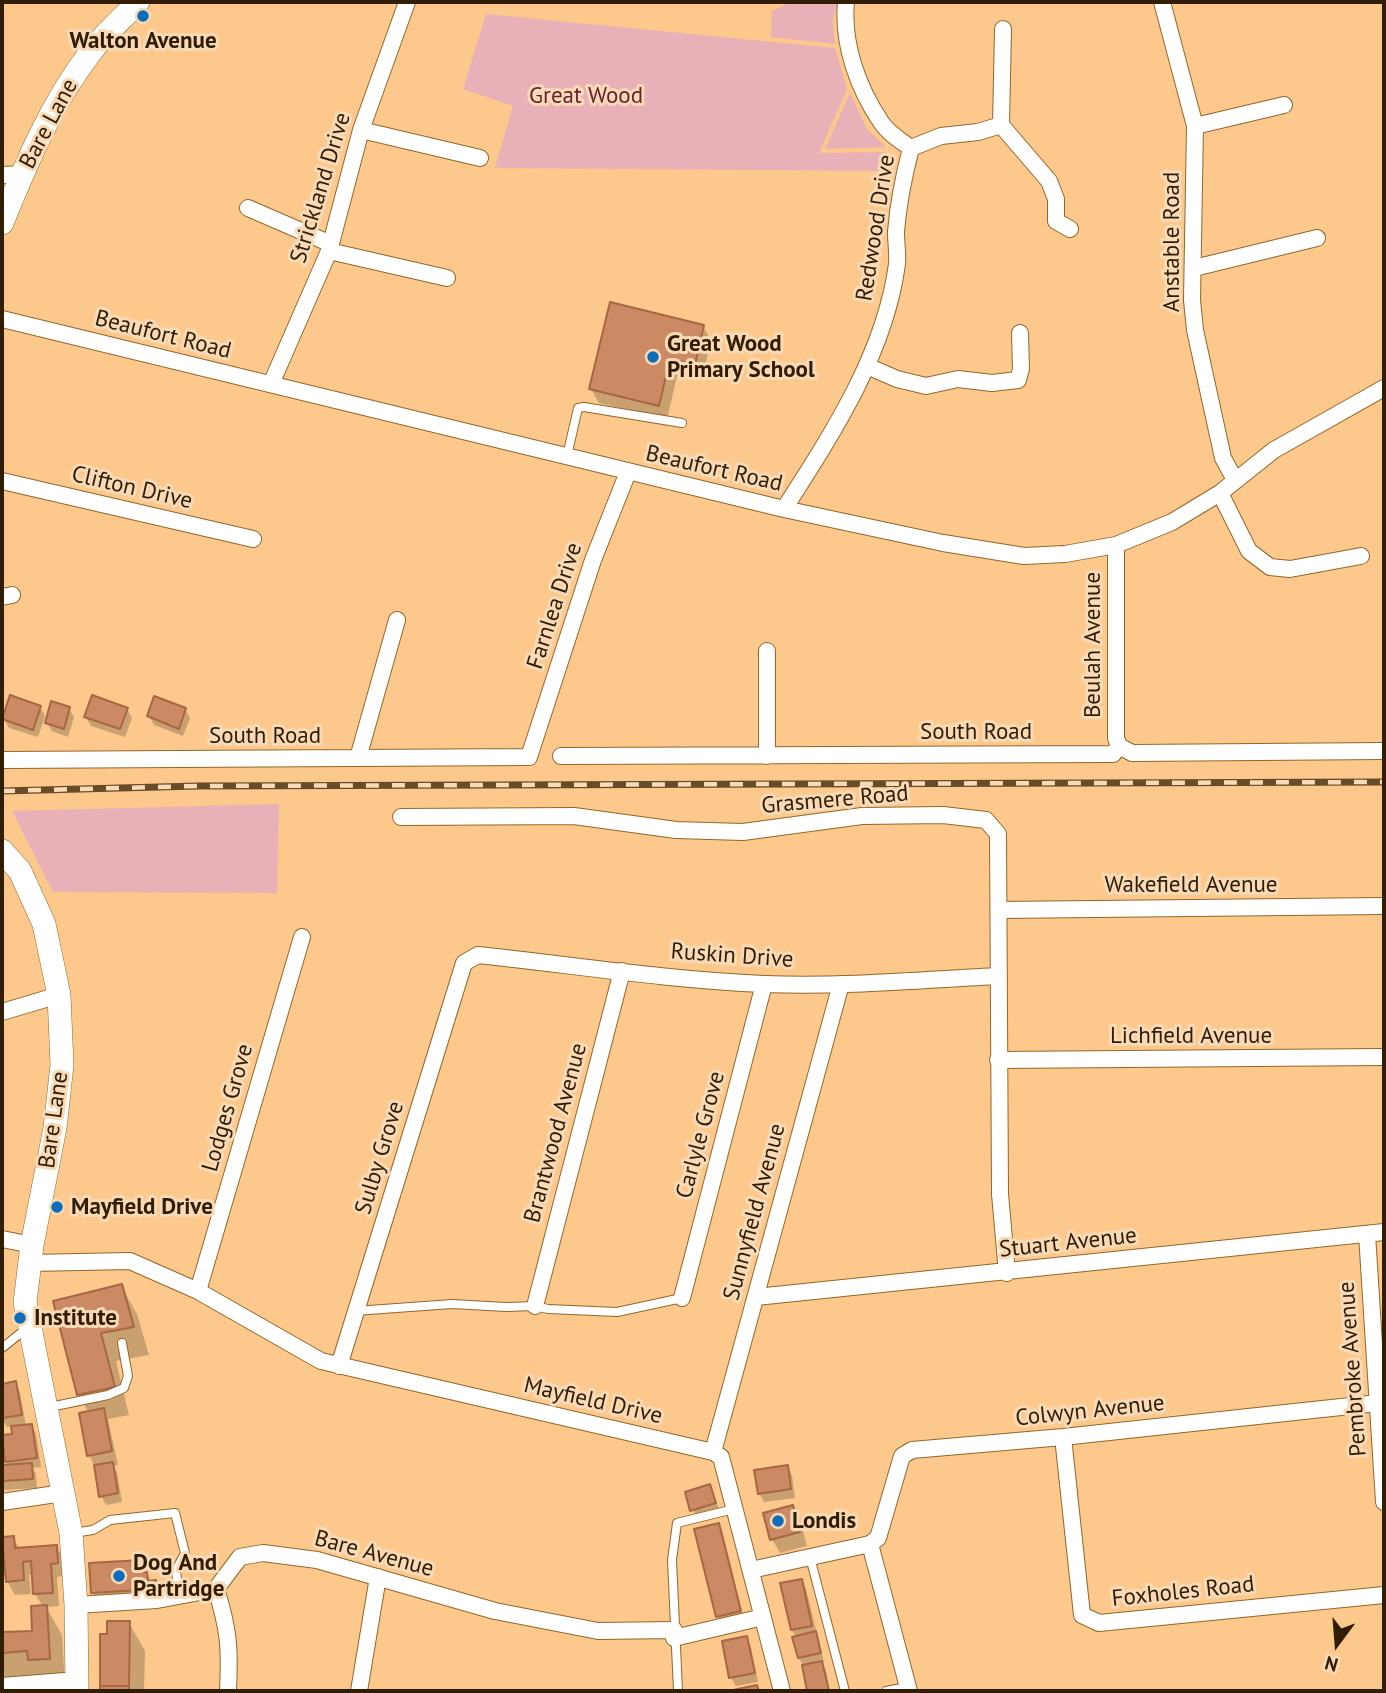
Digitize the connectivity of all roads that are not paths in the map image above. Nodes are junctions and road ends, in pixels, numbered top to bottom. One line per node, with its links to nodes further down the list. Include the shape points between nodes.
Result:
1 (138, 2): 12 (main road, Bare Lane, via 92,50)
2 (407, 2): 9 (street, Strickland Drive)
3 (846, 2): 10 (street, via 844,24 855,73 882,124)
4 (1162, 2): 8 (street, Anstable Road)
5 (1003, 29): 7 (street)
6 (1284, 105): 8 (street)
7 (1001, 125): 10 (street, Redwood Drive, via 941,136); 15 (street, via 1049,181 1056,199)
8 (1195, 126): 18 (street, Anstable Road)
9 (361, 130): 11 (street); 17 (street, Strickland Drive)
10 (911, 148): 22 (street, Redwood Drive, via 897,232 897,262 886,313)
11 (480, 158)
12 (12, 174): 14 (main road, Bare Lane)
13 (248, 208): 17 (street)
14 (2, 223)
15 (1056, 226)
16 (1317, 238): 18 (street)
17 (330, 248): 19 (street); 23 (street, Strickland Drive)
18 (1194, 268): 28 (street, Anstable Road, via 1195,330 1223,458)
19 (447, 278)
20 (2, 319): 23 (street, Beaufort Road)
21 (1020, 333): 22 (street, via 1018,380 958,379 926,386)
22 (867, 366): 31 (street, Redwood Drive)
23 (271, 384): 26 (street, Beaufort Road)
24 (1384, 388): 28 (street, Beaufort Road, via 1274,450)
25 (682, 423): 26 (lane, via 578,408)
26 (567, 456): 27 (street, Beaufort Road)
27 (628, 472): 31 (street, Beaufort Road); 41 (street, Farnlea Drive, via 593,560)
28 (1235, 480): 30 (street, Beaufort Road)
29 (2, 481): 32 (street, Clifton Drive)
30 (1220, 493): 33 (street, Beaufort Road, via 1172,522); 34 (street, via 1249,551 1270,567 1290,569)
31 (785, 509): 33 (street, Beaufort Road, via 1024,556)
32 (253, 539)
33 (1115, 545): 37 (street, Beulah Avenue)
34 (1361, 556)
35 (397, 620): 42 (street)
36 (767, 651): 40 (street)
37 (1119, 746): 38 (street, South Road, via 1132,754); 40 (street, South Road, via 1113,754)
38 (1384, 751)
39 (561, 756): 40 (street, South Road)
40 (767, 756)
41 (529, 757): 42 (street, South Road)
42 (358, 758): 43 (street, South Road)
43 (2, 760)
44 (401, 817): 47 (street, Grasmere Road, via 574,816 676,830 743,832 862,816 943,815 986,820 998,834)
45 (2, 851): 54 (main road, Bare Lane, via 20,871 44,924)
46 (1384, 906): 47 (street, Wakefield Avenue)
47 (999, 910): 51 (street, Grasmere Road)
48 (302, 937): 63 (street, Lodges Grove)
49 (464, 963): 50 (street, Ruskin Drive, via 478,955); 67 (street, Sulby Grove)
50 (622, 971): 52 (street, Ruskin Drive); 66 (street, Brantwood Avenue)
51 (999, 976): 53 (street, Ruskin Drive); 57 (street, Grasmere Road)
52 (764, 984): 53 (street, Ruskin Drive); 65 (street, Carlyle Grove)
53 (841, 984): 64 (street, Sunnyfield Avenue)
54 (59, 996): 55 (street); 61 (main road, Bare Lane, via 62,1065 58,1103)
55 (2, 1012)
56 (1384, 1057): 57 (street, Lichfield Avenue)
57 (998, 1060): 62 (street, Grasmere Road, via 999,1194)
58 (1384, 1232): 59 (street, Stuart Avenue)
59 (1367, 1234): 62 (street, Stuart Avenue); 72 (street, Pembroke Avenue)
60 (2, 1240): 61 (street, Mayfield Drive)
61 (31, 1254): 63 (street, Mayfield Drive, via 130,1261); 68 (main road, Bare Lane, via 25,1302)
62 (1007, 1273): 64 (street, Stuart Avenue)
63 (198, 1291): 71 (street, Mayfield Drive, via 321,1361)
64 (756, 1297): 75 (street, Sunnyfield Avenue)
65 (682, 1298): 66 (lane, via 617,1312)
66 (535, 1306): 67 (lane, via 452,1304)
67 (355, 1311): 71 (street, Sulby Grove)
68 (29, 1326): 70 (lane); 73 (main road, Bare Lane)
69 (122, 1343): 73 (lane, via 128,1376 124,1388)
70 (2, 1348)
71 (339, 1366): 75 (street, Mayfield Drive)
72 (1378, 1404): 74 (street, Colwyn Avenue); 78 (street, Pembroke Avenue)
73 (47, 1407): 76 (main road, Bare Lane)
74 (1063, 1437): 81 (street, Colwyn Avenue, via 912,1450 902,1457 878,1538); 86 (street, Foxholes Road, via 1082,1615 1099,1623)
75 (712, 1452): 79 (street, via 721,1457)
76 (63, 1493): 77 (street); 80 (main road, Bare Lane)
77 (2, 1502)
78 (1384, 1502)
79 (734, 1509): 83 (street); 90 (lane, via 677,1523 672,1560)
80 (71, 1533): 87 (lane, via 93,1531 110,1520 174,1513 185,1553 176,1570); 88 (main road, Bare Lane)
81 (870, 1544): 82 (street); 93 (street)
82 (810, 1557): 83 (street); 98 (lane)
83 (751, 1570): 89 (street)
84 (378, 1577): 85 (street, Bare Avenue, via 317,1560 263,1553 240,1557); 90 (street, Bare Avenue, via 495,1611 598,1631); 95 (street)
85 (216, 1589): 87 (street); 94 (street, via 227,1625)
86 (1384, 1595)
87 (179, 1597): 88 (street)
88 (76, 1605): 92 (main road, Bare Lane)
89 (763, 1617): 90 (street, Bare Avenue); 97 (street)
90 (674, 1634): 96 (lane)
91 (2, 1686): 92 (street)
92 (77, 1686)
93 (908, 1689): 99 (lane)
94 (228, 1691)
95 (359, 1691)
96 (678, 1691)
97 (782, 1691)
98 (845, 1691)
99 (886, 1691)

